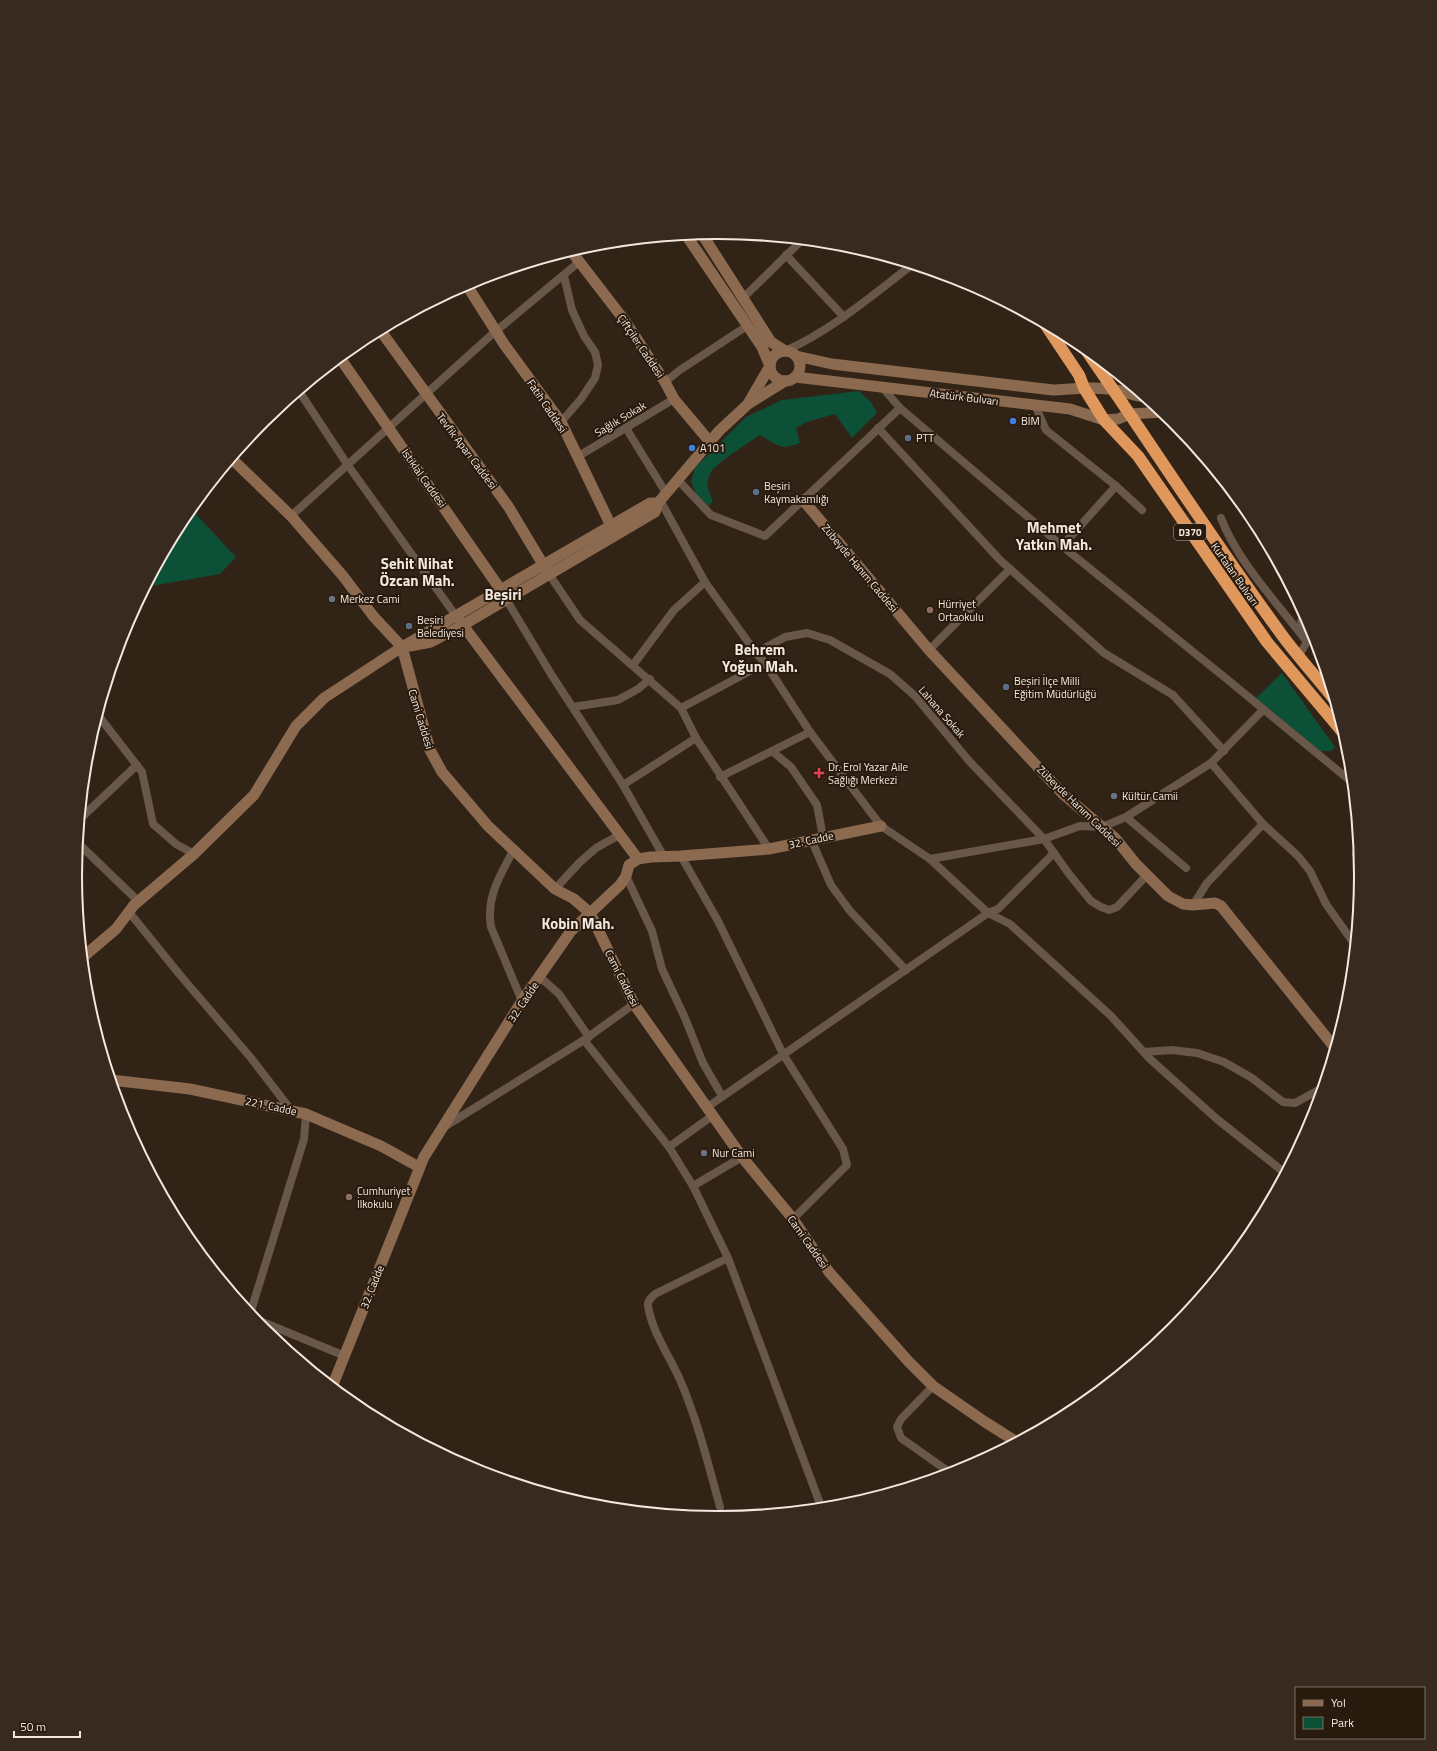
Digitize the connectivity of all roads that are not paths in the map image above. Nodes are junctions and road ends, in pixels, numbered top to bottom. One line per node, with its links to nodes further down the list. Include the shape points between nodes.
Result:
1 (705, 239): 10 (street, Atatürk Bulvarı)
2 (689, 240): 12 (street)
3 (798, 244): 4 (street)
4 (786, 255): 10 (street); 11 (street)
5 (575, 256): 6 (street, Çiftçiler Caddesi)
6 (579, 262): 8 (street); 21 (street, Çiftçiler Caddesi, via 625,320)
7 (908, 268): 11 (street)
8 (564, 276): 13 (street); 35 (street, via 572,310 595,352 598,365 595,378)
9 (470, 290): 13 (street, Fatih Caddesi)
10 (743, 298): 16 (street, Atatürk Bulvarı, via 771,342)
11 (844, 316): 16 (street)
12 (747, 326): 19 (street, via 762,347); 21 (street)
13 (497, 331): 25 (street); 35 (street, Fatih Caddesi)
14 (1051, 333): 23 (highway, Kurtalan Bulvarı / D370, via 1079,375)
15 (383, 335): 25 (street, Tevfik Aparı Caddesi)
16 (790, 353): 19 (street, via 776,354); 20 (street, via 800,364 798,373); 23 (street, Atatürk Bulvarı, via 832,364 1053,390)
17 (343, 362): 36 (street, İstiklal Caddesi)
18 (1095, 363): 24 (highway, Kurtalan Bulvarı / D370)
19 (770, 366): 20 (street, via 776,378); 29 (street)
20 (790, 379): 22 (street, Atatürk Bulvarı); 29 (street)
21 (665, 382): 28 (street, Çiftçiler Caddesi)
22 (882, 387): 30 (street, Atatürk Bulvarı); 31 (street)
23 (1084, 388): 24 (street, Atatürk Bulvarı); 34 (highway, Kurtalan Bulvarı / D370)
24 (1114, 390): 27 (street, Atatürk Bulvarı); 33 (highway, Kurtalan Bulvarı / D370)
25 (425, 394): 36 (street); 52 (street, Tevfik Aparı Caddesi, via 508,506)
26 (302, 395): 42 (street)
27 (1137, 396)
28 (674, 399): 37 (street, Sağlık Sokak); 39 (street, Çiftçiler Caddesi)
29 (748, 404): 39 (street)
30 (1035, 405): 34 (street, Atatürk Bulvarı, via 1070,410); 44 (street, via 1046,430)
31 (900, 408): 38 (street); 51 (street)
32 (1155, 413): 33 (street, Atatürk Bulvarı)
33 (1130, 414): 34 (street, Atatürk Bulvarı, via 1118,419); 63 (highway, Kurtalan Bulvarı / D370, via 1270,620)
34 (1104, 420): 72 (highway, Kurtalan Bulvarı / D370, via 1138,456 1267,642)
35 (561, 422): 40 (street, Fatih Caddesi)
36 (390, 428): 42 (street); 55 (street, İstiklal Caddesi)
37 (626, 428): 40 (street, Sağlık Sokak); 45 (street)
38 (878, 428): 46 (street); 53 (street)
39 (710, 442): 43 (street)
40 (577, 457): 50 (street, Fatih Caddesi)
41 (235, 462): 48 (street, Cami Caddesi)
42 (347, 464): 48 (street); 56 (street)
43 (677, 480): 45 (street); 46 (street, via 711,515 765,536)
44 (1116, 486): 47 (street); 51 (street)
45 (661, 499): 50 (street, via 650,503); 54 (street)
46 (803, 500): 61 (street, Zübeyde Hanım Caddesi)
47 (1142, 510)
48 (291, 516): 60 (street, Cami Caddesi)
49 (1221, 518): 59 (street, via 1240,556)
50 (613, 531): 52 (street)
51 (1062, 546): 70 (street)
52 (547, 569): 55 (street); 65 (street, via 580,620)
53 (1010, 569): 61 (street); 75 (street, via 1104,653 1173,695)
54 (705, 582): 62 (street); 65 (street, via 674,610)
55 (504, 594): 56 (street); 58 (street); 68 (street)
56 (456, 616): 58 (street); 60 (street)
57 (1302, 620): 59 (street)
58 (463, 625): 60 (street, via 431,642); 87 (street)
59 (1307, 642): 63 (street)
60 (402, 647): 92 (street, Cami Caddesi, via 430,750 442,772 488,826); 95 (street, via 324,698 300,721 254,795)
61 (929, 650): 86 (street, Zübeyde Hanım Caddesi, via 1063,794)
62 (756, 653): 64 (street); 90 (street, Lahana Sokak, via 785,637 807,633 830,640 890,674 915,696 970,762)
63 (1299, 655): 67 (highway, Kurtalan Bulvarı / D370)
64 (765, 663): 69 (street); 73 (street)
65 (634, 666): 66 (street)
66 (650, 680): 68 (street, via 618,700); 69 (street)
67 (1327, 690)
68 (573, 707): 81 (street)
69 (680, 708): 74 (street)
70 (1264, 710): 75 (street); 80 (street)
71 (102, 720): 78 (street)
72 (1336, 725)
73 (810, 732): 76 (street); 85 (street)
74 (696, 738): 79 (street); 81 (street)
75 (1224, 750): 77 (street)
76 (772, 751): 79 (street); 88 (street, via 791,767 817,805)
77 (1211, 763): 83 (street); 84 (street)
78 (137, 765): 82 (street); 95 (street, via 142,772 153,824 176,844)
79 (720, 777): 93 (street)
80 (1348, 779)
81 (623, 785): 97 (street)
82 (85, 814)
83 (1126, 817): 86 (street); 100 (street)
84 (1264, 824): 105 (street, via 1207,883); 109 (street, via 1310,871 1326,904)
85 (881, 826): 88 (street, 32. Cadde); 99 (street)
86 (1102, 827): 90 (street, via 1080,826); 101 (street, Zübeyde Hanım Caddesi)
87 (621, 834): 98 (street); 103 (street, via 596,848)
88 (823, 837): 89 (street, 32. Cadde)
89 (811, 839): 93 (street, 32. Cadde); 111 (street, via 831,885 850,910)
90 (1044, 839): 94 (street, Lahana Sokak); 99 (street)
91 (83, 848): 104 (street)
92 (514, 849): 103 (street, Cami Caddesi); 113 (street, via 493,891 490,918)
93 (769, 849): 96 (street, 32. Cadde)
94 (1054, 852): 101 (street, Lahana Sokak, via 1091,901 1109,910 1117,907); 108 (street, via 998,909)
95 (194, 854): 104 (street)
96 (681, 856): 97 (street, 32. Cadde); 118 (street, via 718,922)
97 (664, 857): 98 (street, 32. Cadde)
98 (638, 859): 102 (street, 32. Cadde, via 629,865)
99 (930, 859): 108 (street)
100 (1186, 868)
101 (1147, 875): 105 (street, Zübeyde Hanım Caddesi, via 1168,896 1183,904)
102 (626, 876): 107 (street, 32. Cadde, via 620,885); 121 (street, via 652,931 662,969 703,1063)
103 (555, 889): 107 (street, Cami Caddesi, via 574,899)
104 (138, 901): 106 (street)
105 (1193, 905): 116 (street, Zübeyde Hanım Caddesi, via 1215,903 1221,906)
106 (129, 912): 110 (street, via 116,929); 122 (street)
107 (590, 912): 112 (street, 32. Cadde, via 571,931); 114 (street, Cami Caddesi)
108 (988, 913): 111 (street); 117 (street, via 1010,924 1111,1016)
109 (1352, 940)
110 (86, 953)
111 (906, 970): 118 (street)
112 (540, 977): 113 (street, 32. Cadde); 115 (street, via 558,994)
113 (522, 1001): 125 (street, 32. Cadde)
114 (634, 1004): 115 (street); 123 (street, Cami Caddesi)
115 (586, 1039): 125 (street); 126 (street)
116 (1332, 1044)
117 (1144, 1052): 120 (street, via 1172,1050 1197,1053 1224,1062 1252,1078 1283,1102 1295,1103); 129 (street, via 1218,1120)
118 (783, 1054): 121 (street); 131 (street, via 843,1149 847,1165)
119 (116, 1081): 122 (street, 221. Cadde, via 190,1089)
120 (1317, 1091)
121 (722, 1096): 123 (street)
122 (291, 1110): 124 (street, 221. Cadde)
123 (709, 1112): 126 (street); 127 (street, Cami Caddesi)
124 (306, 1114): 128 (street, 221. Cadde, via 381,1146); 133 (street, via 304,1140)
125 (442, 1128): 128 (street, 32. Cadde)
126 (669, 1147): 130 (street)
127 (742, 1157): 130 (street); 131 (street, Cami Caddesi)
128 (419, 1168): 135 (street, 32. Cadde)
129 (1282, 1171)
130 (693, 1186): 132 (street)
131 (793, 1219): 137 (street, Cami Caddesi, via 829,1272)
132 (728, 1258): 140 (street); 141 (street, via 655,1294 648,1305 656,1331 689,1402)
133 (252, 1308)
134 (265, 1323): 135 (street)
135 (345, 1356): 136 (street, 32. Cadde)
136 (334, 1382)
137 (933, 1386): 138 (street, Cami Caddesi); 139 (street, via 901,1419 897,1427 901,1438)
138 (1013, 1439)
139 (946, 1470)
140 (820, 1504)
141 (720, 1507)

